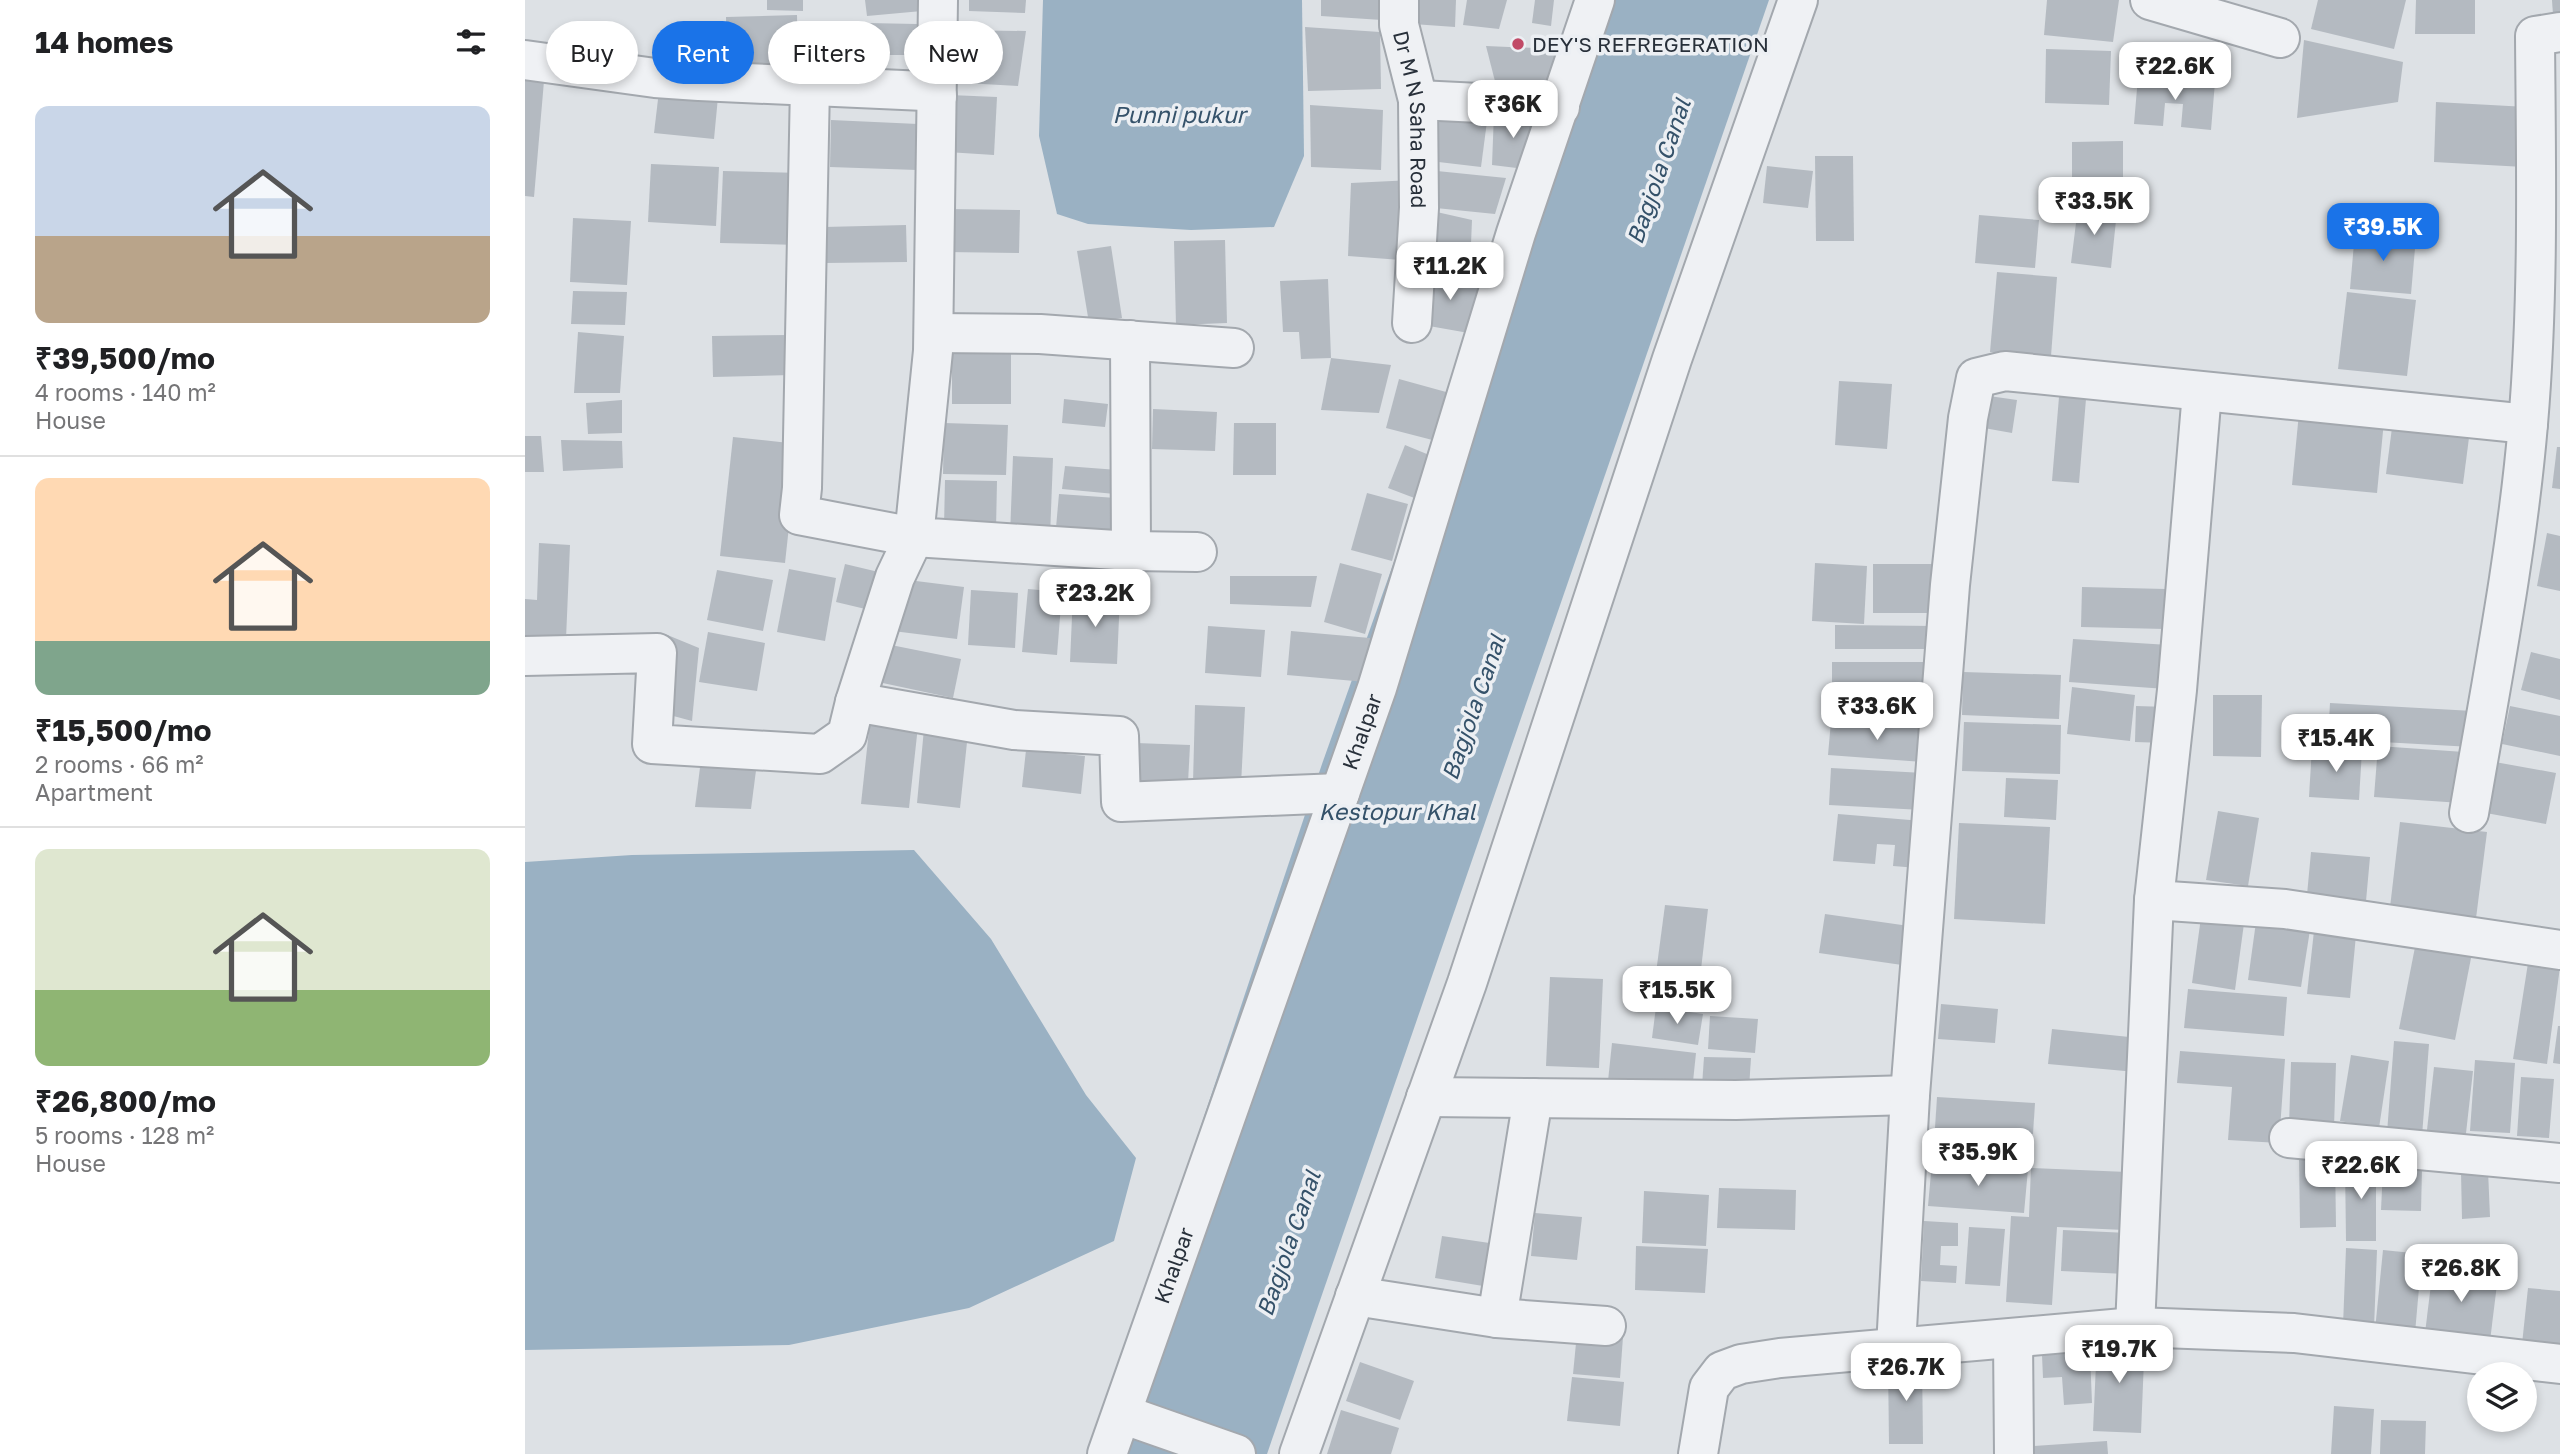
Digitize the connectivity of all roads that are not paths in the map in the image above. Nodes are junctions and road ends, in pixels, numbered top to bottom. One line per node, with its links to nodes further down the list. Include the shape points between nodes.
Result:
1 (938, 0): 10 (street)
2 (1399, 0): 11 (street, Dr M N Saha Road, via 1399,25)
3 (1595, 0): 12 (street, Khalpar)
4 (1798, 0): 30 (street, via 1672,359)
5 (2150, 0): 7 (street)
6 (2560, 32): 13 (street, via 2535,36)
7 (2280, 38)
8 (525, 60): 9 (street, via 655,78)
9 (810, 85): 10 (street, via 925,91); 20 (street, via 799,515)
10 (937, 96): 15 (street)
11 (1418, 100): 12 (street); 14 (street, Dr M N Saha Road, via 1419,208)
12 (1560, 107): 25 (street, Khalpar)
13 (2548, 281): 19 (street)
14 (1412, 323)
15 (934, 333): 16 (street); 20 (street)
16 (1130, 340): 17 (street); 21 (street)
17 (1234, 348)
18 (2202, 392): 19 (street); 27 (street); 29 (street, via 2005,370 1976,378 1950,585)
19 (2528, 424): 26 (street, via 2508,587)
20 (914, 537): 21 (street); 24 (street, via 895,577)
21 (1131, 551): 22 (street)
22 (1197, 552)
23 (525, 656): 24 (street, via 657,653 652,744 820,754 847,735)
24 (855, 702): 25 (street, via 1014,730 1119,736 1121,802)
25 (1340, 793): 41 (street, Khalpar)
26 (2469, 813)
27 (2154, 900): 28 (street, via 2285,909); 37 (street)
28 (2560, 950)
29 (1910, 1095): 31 (street, via 1736,1100); 39 (street)
30 (1426, 1097): 31 (street); 34 (street)
31 (1533, 1098): 35 (street)
32 (2289, 1138): 33 (street)
33 (2560, 1163)
34 (1355, 1296): 35 (street); 44 (street)
35 (1497, 1318): 36 (street)
36 (1606, 1326)
37 (2134, 1327): 38 (street); 40 (street, via 2294,1333)
38 (2013, 1338): 39 (street); 46 (street)
39 (1896, 1347): 45 (street, via 1780,1358 1722,1371 1709,1388)
40 (2560, 1364)
41 (1122, 1414): 42 (street, Khalpar); 43 (street)
42 (1107, 1454)
43 (1236, 1454)
44 (1299, 1454)
45 (1698, 1454)
46 (2014, 1454)

